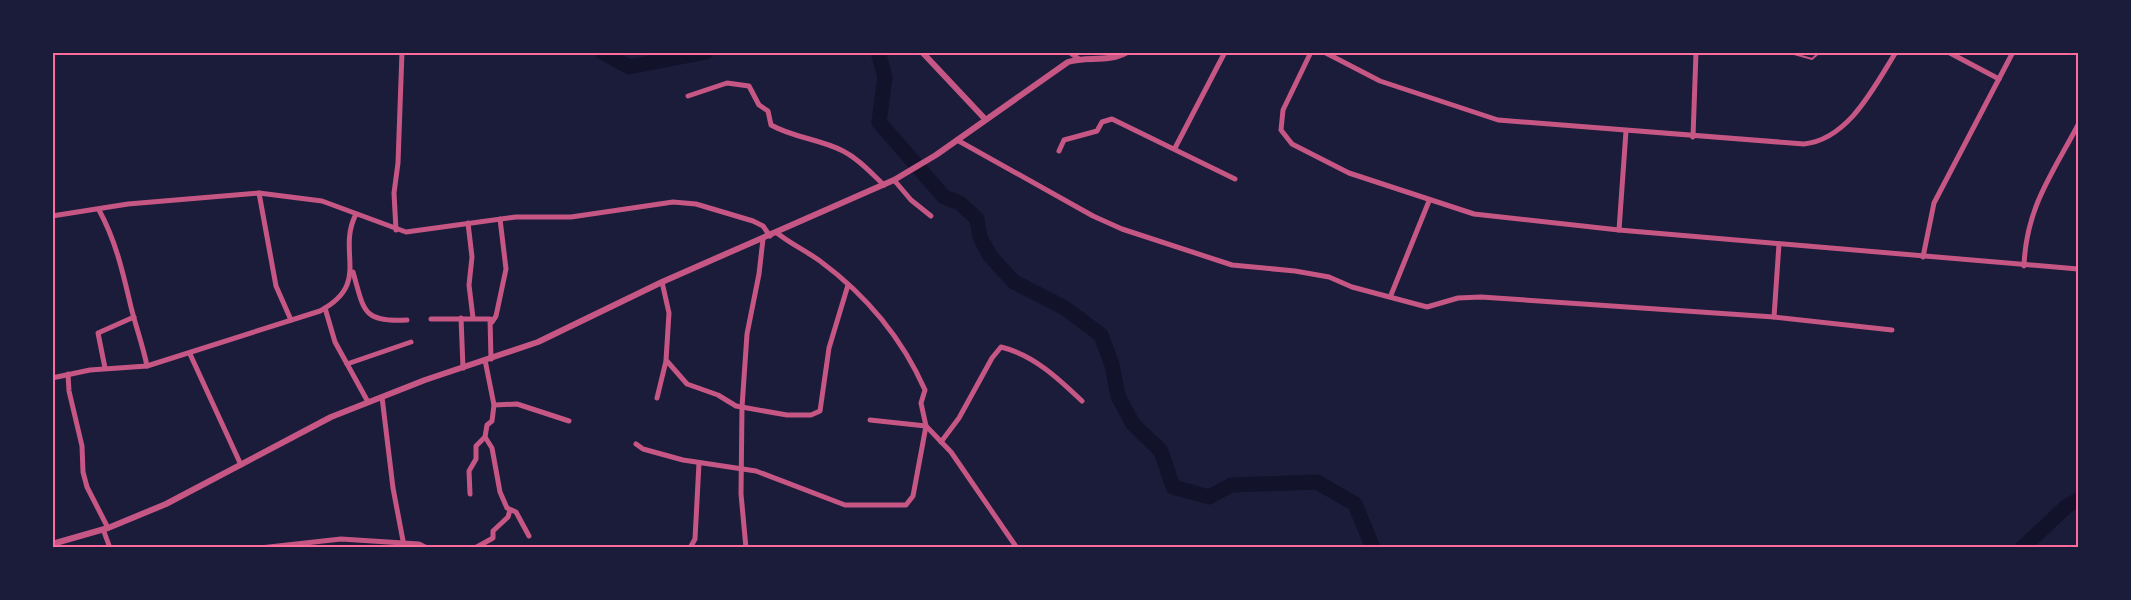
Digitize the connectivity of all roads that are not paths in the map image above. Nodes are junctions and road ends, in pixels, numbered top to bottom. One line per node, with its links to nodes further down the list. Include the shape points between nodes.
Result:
1 (402, 52): 35 (street, via 394,193)
2 (922, 52): 17 (street)
3 (1069, 52): 14 (street)
4 (1126, 52): 14 (street, via 1107,59)
5 (1225, 52): 22 (street)
6 (1311, 52): 28 (street, via 1280,120 1286,138 1332,166)
7 (1324, 52): 19 (street, via 1369,76 1487,118)
8 (1696, 52): 20 (street)
9 (1787, 52): 10 (lane, via 1812,58)
10 (1820, 52)
11 (1896, 52): 20 (street, via 1854,115 1823,140 1804,144)
12 (1948, 52): 15 (street)
13 (2013, 52): 15 (street)
14 (1079, 59): 17 (street, via 1068,62)
15 (1999, 79): 40 (street, via 1934,203)
16 (688, 96): 26 (street, via 727,83 749,86 759,105 768,111 771,125 842,150)
17 (985, 119): 21 (street)
18 (2079, 124): 41 (street, via 2033,211 2026,234)
19 (1626, 130): 20 (street); 36 (street)
20 (1693, 137)
21 (957, 140): 25 (street); 46 (street, via 1062,201 1122,229 1232,265 1329,277 1352,287)
22 (1175, 148): 23 (street, via 1112,119 1102,122 1097,131 1064,140); 24 (street)
23 (1059, 151)
24 (1235, 179)
25 (894, 180): 26 (street); 32 (street)
26 (884, 185): 37 (street)
27 (259, 193): 29 (street); 30 (street, via 307,197); 53 (street, via 276,286)
28 (1429, 201): 36 (street, via 1499,219); 46 (street)
29 (99, 210): 31 (street); 48 (street, via 112,233)
30 (356, 214): 35 (street); 42 (street, via 348,236)
31 (52, 216)
32 (931, 216)
33 (500, 219): 34 (street); 38 (street, via 571,217 681,202 753,221 763,226); 55 (street, via 506,273)
34 (468, 223): 35 (street); 51 (street)
35 (396, 230)
36 (1619, 230): 39 (street)
37 (777, 232): 38 (street); 45 (street)
38 (766, 237): 44 (street); 72 (street, via 747,334)
39 (1779, 244): 40 (street); 49 (street)
40 (1923, 257): 41 (street)
41 (2024, 266): 43 (street)
42 (352, 267): 47 (street, via 345,288); 54 (street, via 362,302 371,316 381,321)
43 (2079, 269)
44 (662, 282): 59 (street, via 538,342); 60 (street, via 669,313)
45 (848, 285): 72 (street, via 832,337 820,411 811,416 787,415); 75 (street, via 877,312 914,364 925,390 921,403)
46 (1391, 295): 49 (street, via 1427,307 1458,298 1481,297)
47 (325, 308): 53 (street); 61 (street, via 335,342)
48 (134, 317): 62 (street); 63 (street, via 98,333)
49 (1774, 317): 56 (street)
50 (461, 318): 51 (street); 52 (street); 64 (street)
51 (473, 318): 55 (street, via 488,318)
52 (431, 319)
53 (291, 320): 58 (street)
54 (407, 320)
55 (492, 322): 59 (street)
56 (1892, 330)
57 (411, 342): 61 (street)
58 (190, 354): 62 (street); 80 (street)
59 (488, 359): 64 (street); 71 (street)
60 (666, 360): 68 (street); 72 (street, via 687,384)
61 (347, 364): 70 (street)
62 (147, 366): 63 (street)
63 (105, 368): 65 (street)
64 (463, 368): 67 (street)
65 (68, 374): 66 (street); 84 (street, via 86,480)
66 (52, 378)
67 (382, 397): 70 (street); 87 (street)
68 (657, 398)
69 (1082, 401): 77 (street, via 1030,358 1001,347)
70 (368, 402): 80 (street, via 306,429)
71 (494, 405): 74 (street, via 517,404); 76 (street)
72 (742, 407): 81 (street)
73 (870, 420): 75 (street)
74 (569, 421)
75 (926, 426): 77 (street); 81 (street, via 913,496 906,505 845,505)
76 (485, 437): 82 (street, via 476,446 476,459 469,471); 83 (street, via 492,448 500,492)
77 (941, 442): 95 (street)
78 (636, 444): 79 (street)
79 (699, 463): 81 (street); 93 (street, via 694,539)
80 (241, 465): 84 (street, via 180,497)
81 (741, 468): 94 (street)
82 (470, 494)
83 (510, 510): 85 (street, via 516,512); 92 (street, via 494,536)
84 (105, 528): 86 (street); 89 (street)
85 (529, 536)
86 (52, 544)
87 (404, 546): 88 (street, via 341,539); 91 (street, via 419,544)
88 (269, 547): 90 (street)
89 (110, 548)
90 (260, 548)
91 (427, 548)
92 (475, 548)
93 (690, 548)
94 (746, 548)
95 (1017, 548)

